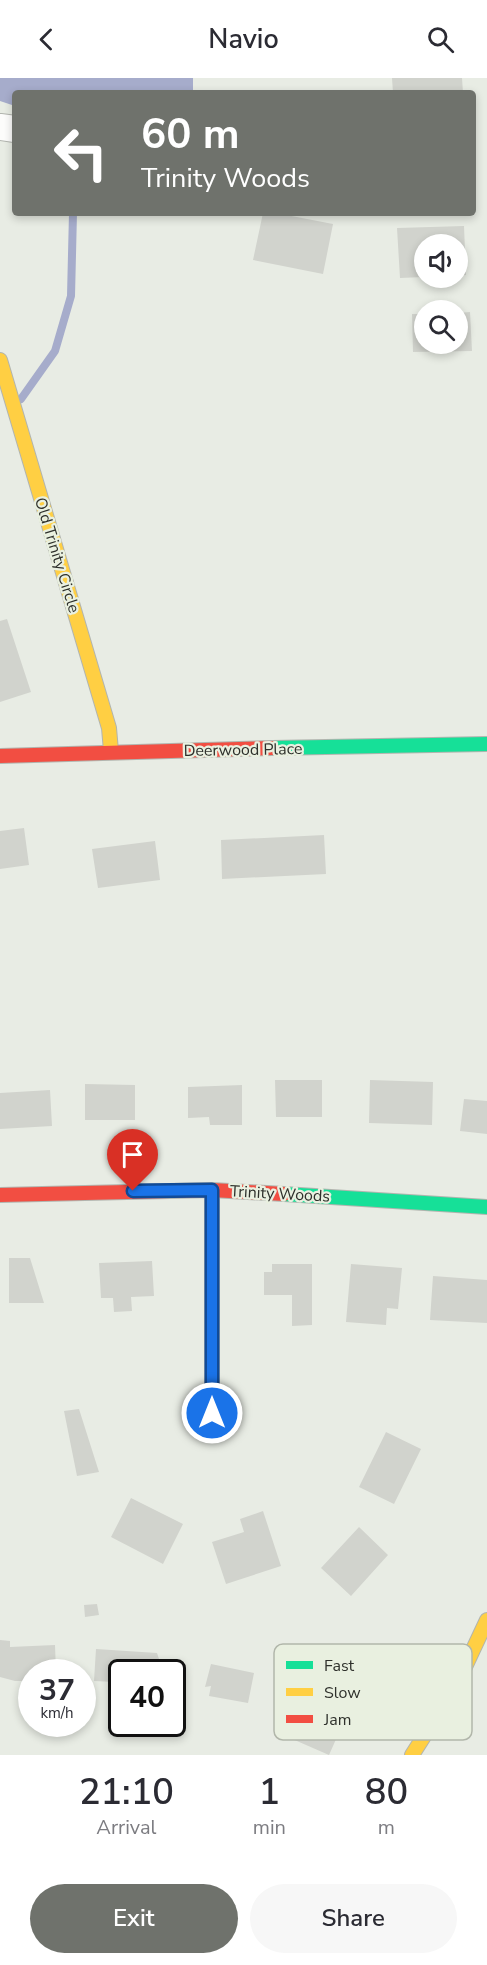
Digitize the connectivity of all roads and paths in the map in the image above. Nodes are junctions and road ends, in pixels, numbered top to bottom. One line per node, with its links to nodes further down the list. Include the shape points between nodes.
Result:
1 (0, 360): 3 (street, Old Trinity Circle, via 109,728)
2 (487, 744): 3 (street, Deerwood Place)
3 (111, 751): 4 (street, Deerwood Place)
4 (0, 756)
5 (212, 1190): 6 (street, Trinity Woods); 7 (street, Trinity Woods); 8 (street)
6 (0, 1195)
7 (487, 1207)
8 (212, 1413)
9 (487, 1620): 10 (street)
10 (472, 1652)
11 (422, 1740): 12 (street)
12 (412, 1755)

